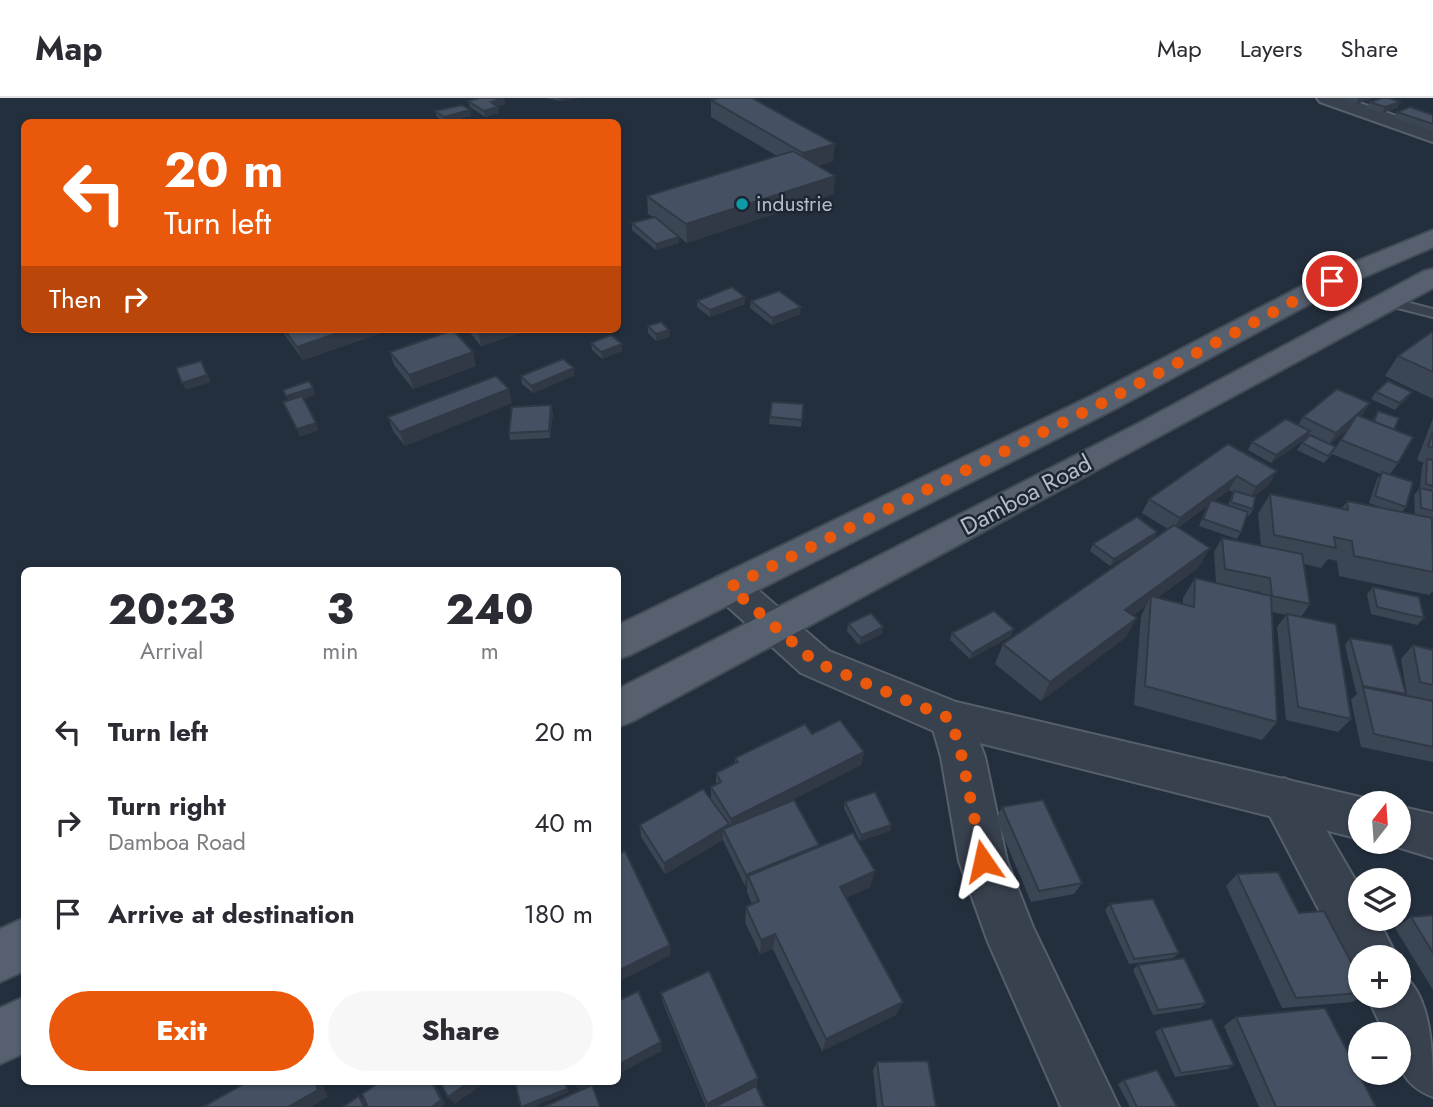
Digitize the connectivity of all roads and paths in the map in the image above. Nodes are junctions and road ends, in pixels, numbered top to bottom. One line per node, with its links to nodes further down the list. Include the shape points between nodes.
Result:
1 (1327, 98): 2 (street)
2 (1433, 136)
3 (1433, 238): 7 (main road, Damboa Road, via 1332,281)
4 (1433, 277): 5 (main road, Damboa Road)
5 (1387, 301): 6 (lane); 8 (main road, Damboa Road)
6 (1433, 313)
7 (1102, 403): 8 (main road); 9 (main road, Damboa Road)
8 (1152, 429): 10 (main road, Damboa Road)
9 (730, 587): 10 (street); 11 (main road, Damboa Road)
10 (776, 625): 12 (main road, Damboa Road); 13 (street, via 815,662)
11 (621, 642)
12 (621, 707)
13 (951, 719): 14 (street); 25 (street, via 983,861 1014,942)
14 (1284, 799): 15 (street); 18 (street)
15 (1348, 815)
16 (1411, 830): 17 (street)
17 (1433, 836)
18 (1364, 945)
19 (21, 946): 20 (main road)
20 (0, 956)
21 (1399, 1008): 24 (street)
22 (21, 1026): 23 (main road)
23 (0, 1037)
24 (1433, 1069)
25 (1090, 1107)

